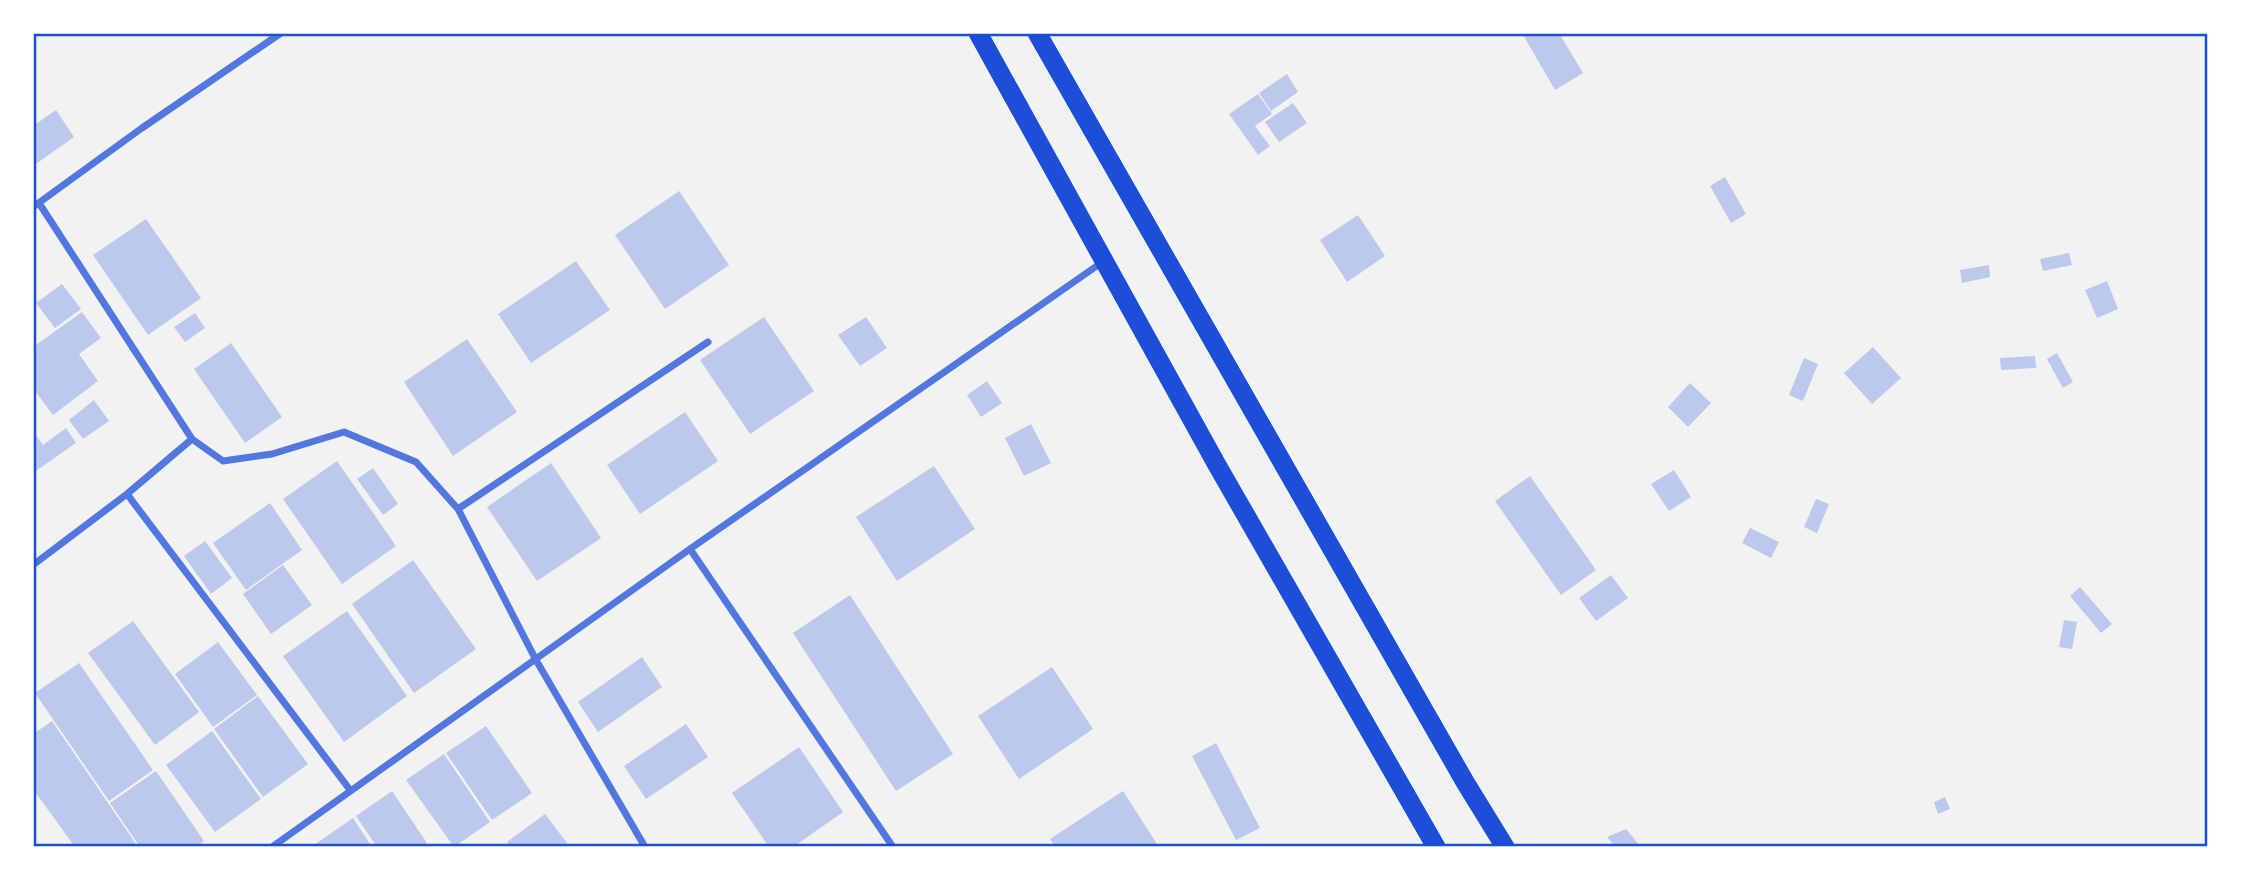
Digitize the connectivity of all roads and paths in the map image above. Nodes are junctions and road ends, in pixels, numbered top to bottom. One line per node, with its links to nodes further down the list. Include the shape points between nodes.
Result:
1 (281, 33): 4 (street)
2 (978, 33): 5 (highway)
3 (1037, 33): 20 (highway)
4 (36, 205): 7 (street)
5 (1104, 261): 10 (street); 19 (highway)
6 (708, 342): 9 (street)
7 (192, 439): 8 (street); 9 (street, via 223,461 272,454 344,432 416,462)
8 (127, 494): 11 (street); 13 (street)
9 (458, 509): 12 (street)
10 (690, 549): 12 (street); 18 (street)
11 (33, 565)
12 (536, 660): 13 (street); 15 (street)
13 (350, 790): 14 (street)
14 (284, 838): 16 (street); 17 (street)
15 (643, 846)
16 (272, 847)
17 (290, 847)
18 (893, 847)
19 (1436, 847)
20 (1506, 847)

